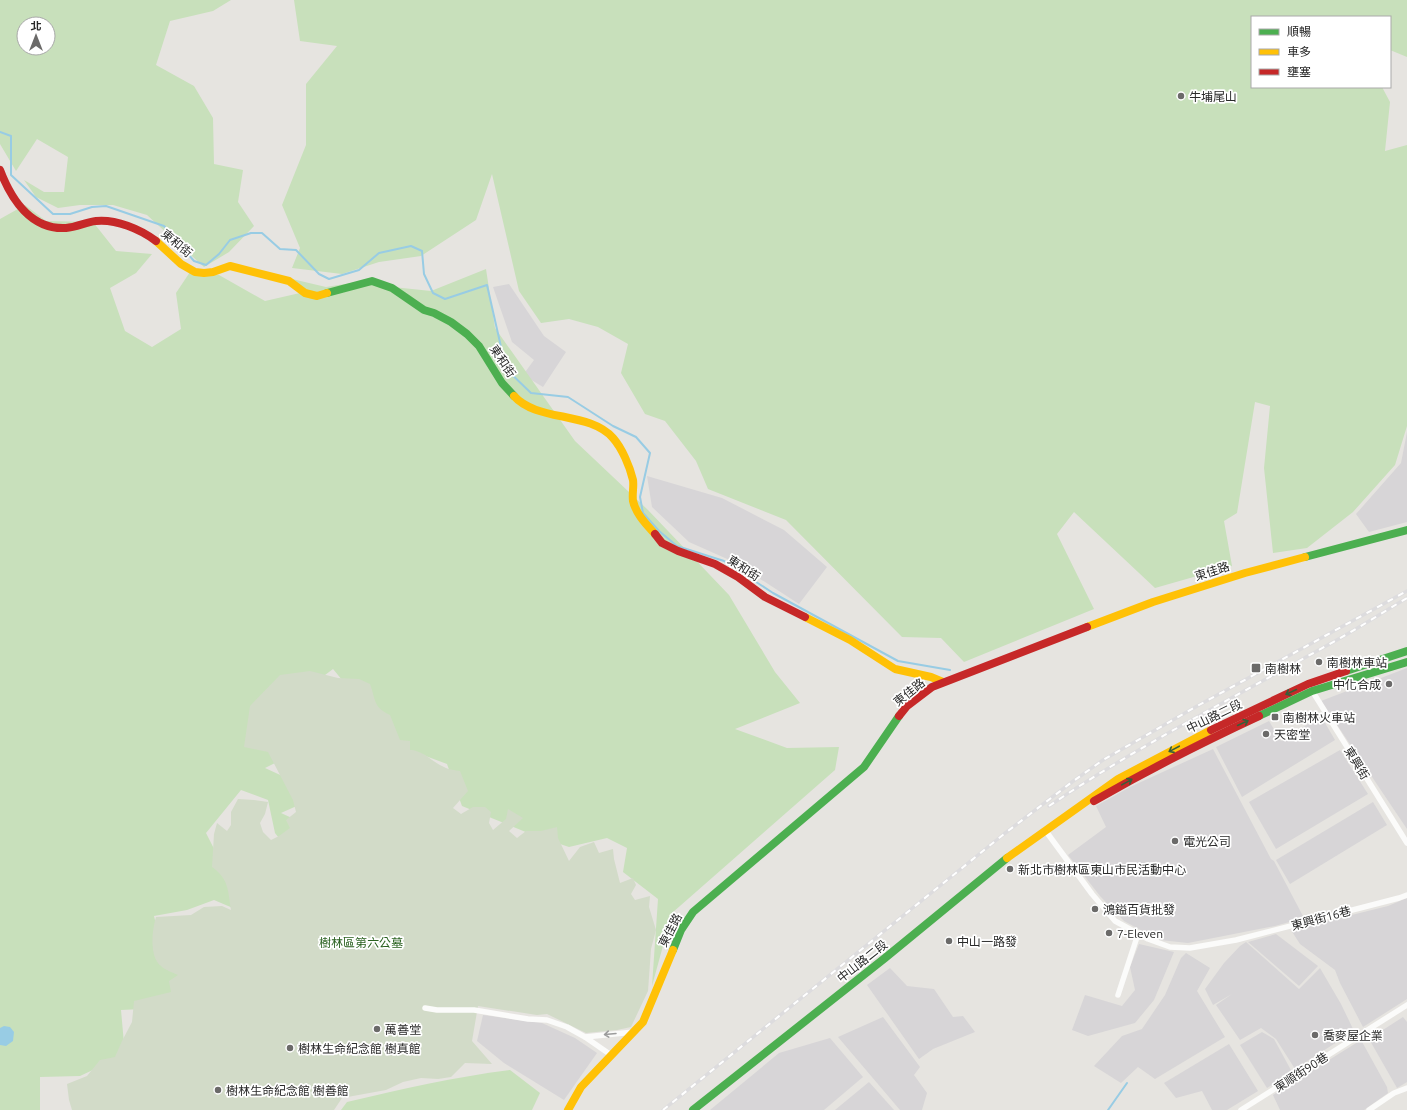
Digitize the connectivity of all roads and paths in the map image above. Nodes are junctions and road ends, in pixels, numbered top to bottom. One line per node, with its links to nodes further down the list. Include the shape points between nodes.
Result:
1 (0, 170): 5 (street, 東和街, via 7,189 17,205 42,223 54,229 96,221 130,227 156,241 183,266 195,272 214,272 230,266 290,281 305,293 317,296 372,282 392,288 424,310 451,322 468,334 479,346 502,383 518,401 542,412 584,421 613,438 623,453 633,480 633,500 638,514 662,543 716,564 765,598 850,640 895,669)
2 (1407, 530): 5 (street, 東佳路, via 1245,573 1153,602)
3 (1407, 651): 6 (street, 中山路二段)
4 (1407, 662): 6 (street, 中山路二段)
5 (943, 682): 14 (street, 東佳路, via 907,706 864,767 693,912 681,930 643,1022)
6 (1310, 687): 7 (street, 中山路二段, via 1130,780); 8 (street, 東興街)
7 (1045, 830): 10 (street, 東興街16巷, via 1115,921); 19 (street, 中山路二段)
8 (1407, 843)
9 (1407, 895): 10 (street, 東興街16巷, via 1236,940 1190,948 1170,947)
10 (1138, 934): 11 (street)
11 (1118, 995)
12 (1407, 1005): 20 (street, 東順街90巷)
13 (425, 1008): 15 (street, via 474,1010 547,1020 567,1027)
14 (634, 1032): 15 (street, one-way to 15); 16 (street, 東佳路)
15 (586, 1038): 16 (street)
16 (611, 1055): 18 (street, 東佳路, via 580,1087)
17 (1407, 1088): 21 (street, via 1394,1093)
18 (568, 1110)
19 (693, 1110)
20 (1241, 1110)
21 (1369, 1110)

